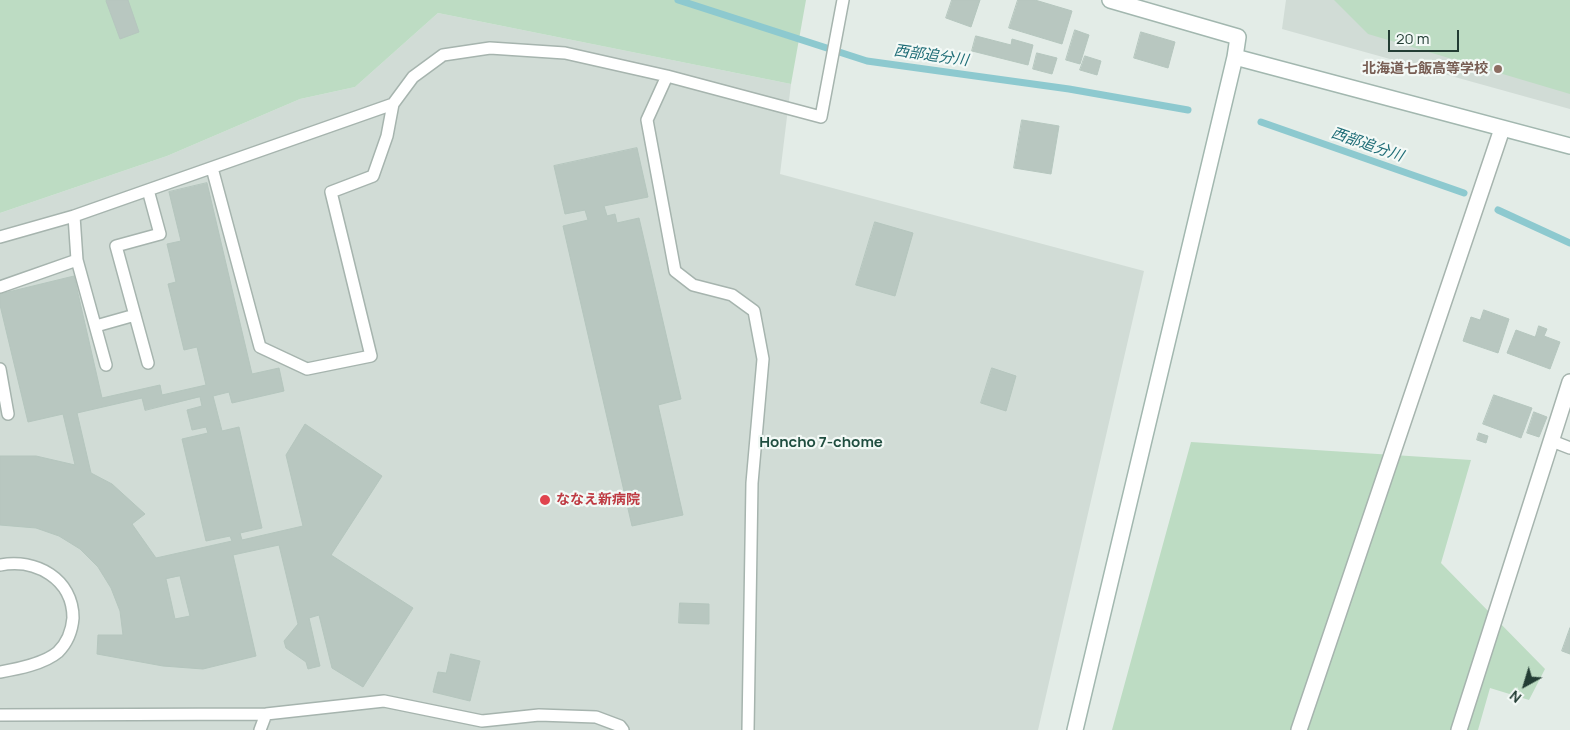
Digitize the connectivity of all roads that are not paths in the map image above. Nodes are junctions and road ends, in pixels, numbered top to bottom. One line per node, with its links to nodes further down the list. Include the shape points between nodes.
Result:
1 (843, 0): 4 (lane, via 822,117)
2 (1110, 0): 3 (street, via 1238,37)
3 (1235, 57): 6 (street); 30 (street)
4 (667, 76): 5 (lane, via 565,53 490,48 443,55 413,77); 29 (lane, via 647,120 675,271 693,285 732,295 754,311 763,360 752,483)
5 (393, 104): 8 (lane); 8 (lane, via 387,136 373,176 331,192 371,356 307,368 260,347)
6 (1502, 129): 7 (street); 31 (street)
7 (1570, 146)
8 (212, 168): 9 (lane)
9 (148, 190): 10 (lane); 14 (lane, via 160,234 116,246)
10 (74, 216): 11 (lane); 12 (lane)
11 (0, 237)
12 (78, 260): 13 (lane); 15 (lane)
13 (0, 287)
14 (135, 315): 15 (lane); 16 (lane)
15 (96, 326): 17 (lane)
16 (148, 363)
17 (106, 365)
18 (0, 368): 20 (lane)
19 (1570, 382): 21 (street)
20 (8, 414)
21 (1552, 441): 22 (lane); 32 (street)
22 (1570, 448)
23 (0, 565): 24 (lane, via 24,564 53,576 66,590 73,605 72,630 58,652 27,667)
24 (0, 672)
25 (266, 714): 26 (lane); 27 (lane); 28 (lane, via 384,702 482,720 539,715 596,718)
26 (0, 715)
27 (260, 730)
28 (623, 730)
29 (748, 730)
30 (1074, 730)
31 (1299, 730)
32 (1459, 730)

